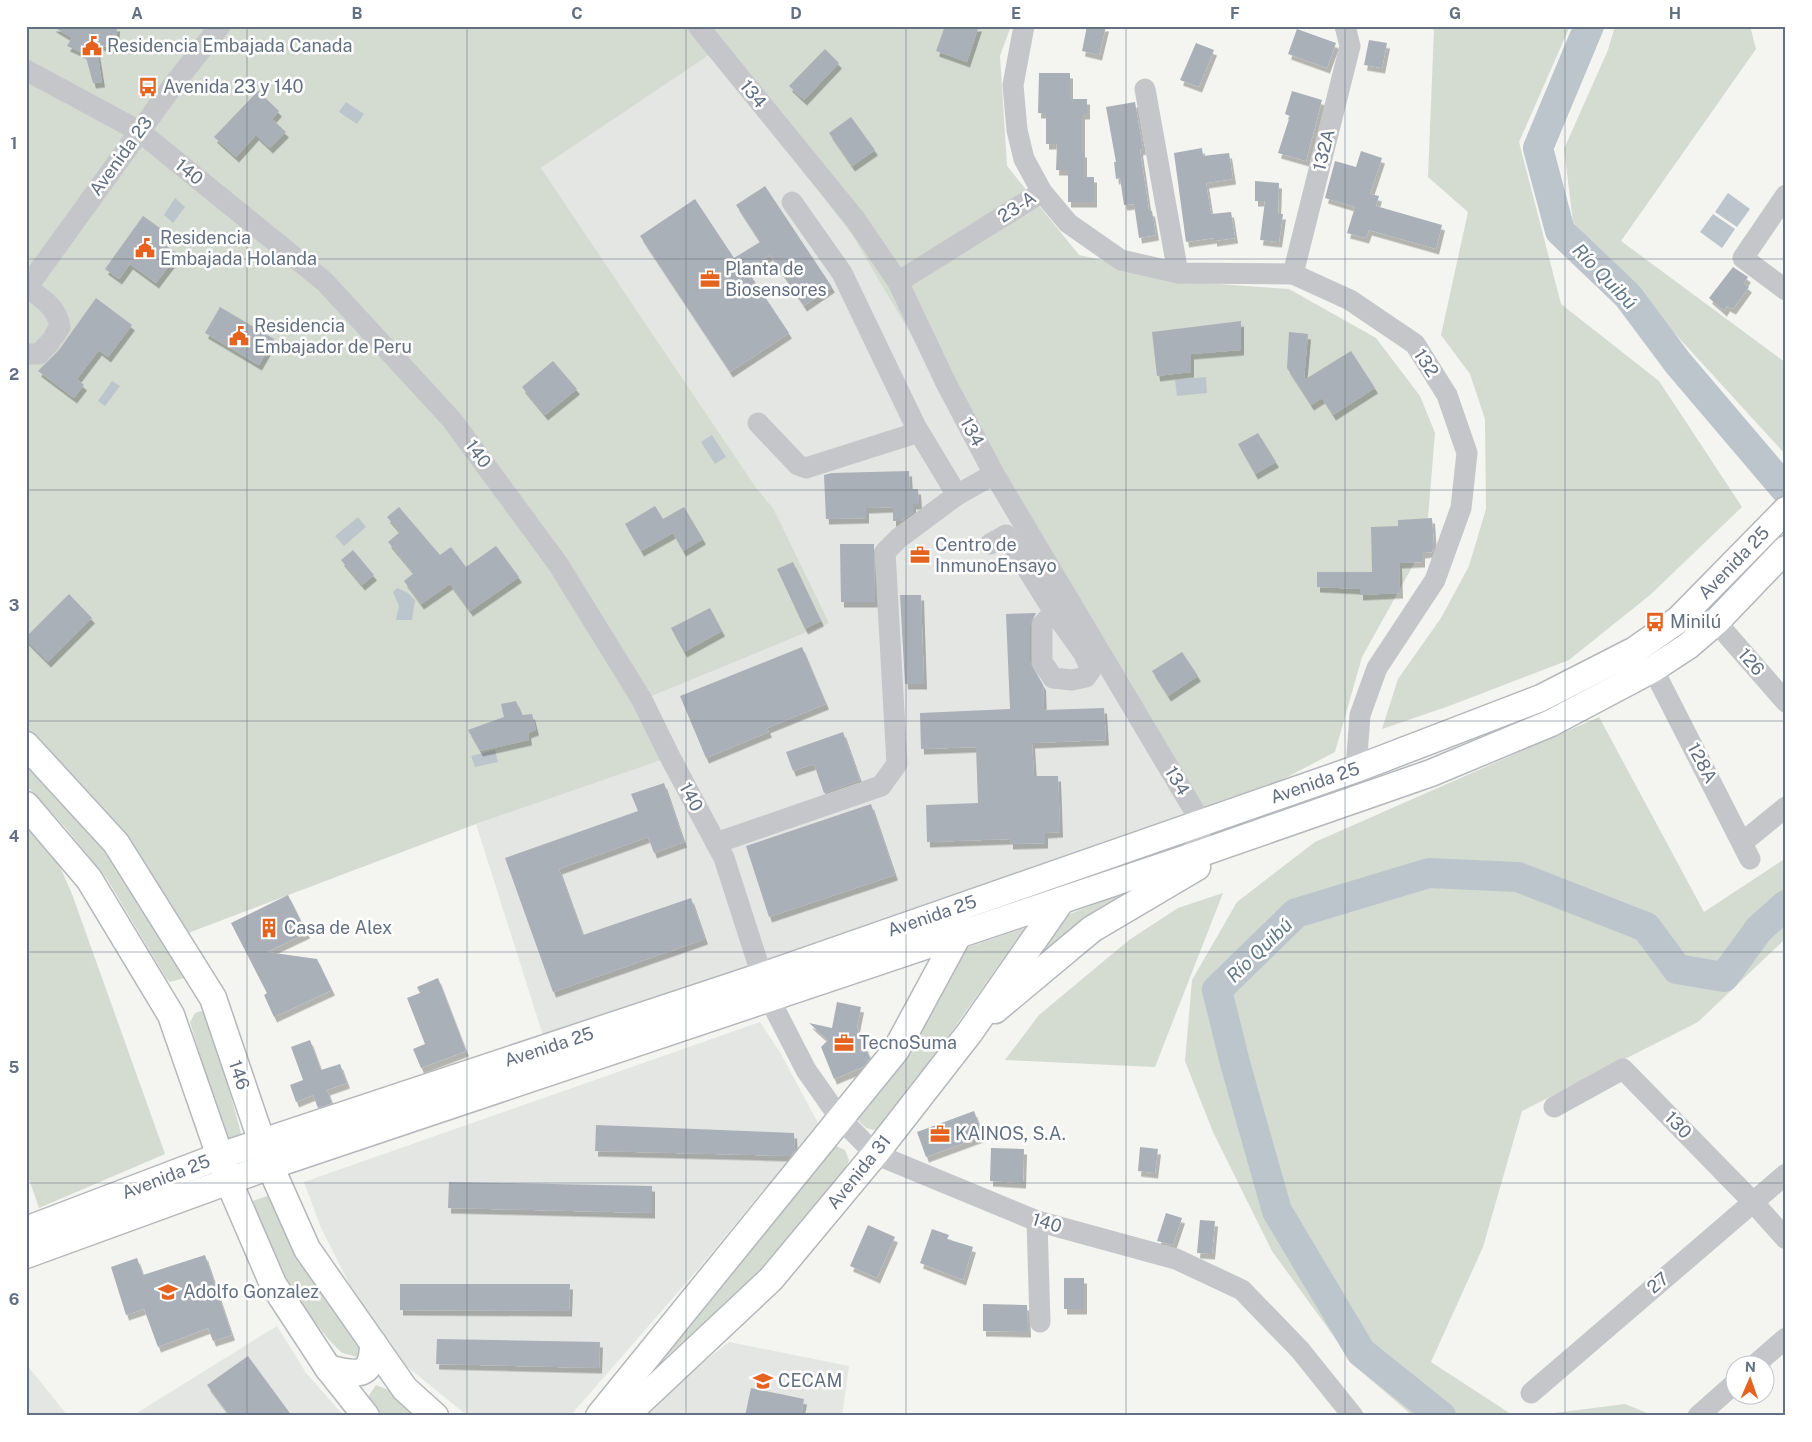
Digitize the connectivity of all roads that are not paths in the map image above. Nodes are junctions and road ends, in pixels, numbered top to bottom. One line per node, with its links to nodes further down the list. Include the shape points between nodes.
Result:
1 (220, 26): 7 (street, Avenida 23)
2 (698, 26): 13 (street, 134, via 855,219)
3 (1024, 26): 8 (street, 23-A, via 1013,85 1024,159)
4 (1345, 26): 12 (street, 132A, via 1350,46)
5 (26, 70): 7 (street, 140)
6 (1145, 89): 11 (street)
7 (139, 131): 14 (street, Avenida 23); 34 (street, 140, via 325,282 452,420 563,572 642,700)
8 (1042, 192): 11 (street, 132, via 1068,223 1121,260); 13 (street, 23-A)
9 (1786, 195): 15 (street, via 1742,258)
10 (792, 202): 18 (street, via 842,273)
11 (1178, 273): 12 (street, 132)
12 (1293, 274): 29 (street, 132, via 1350,300 1415,344 1447,395 1467,453 1461,508 1435,580 1377,668 1360,714)
13 (898, 282): 19 (street, 134)
14 (27, 288): 16 (street, via 50,304 60,326 39,354)
15 (1786, 290)
16 (26, 354)
17 (758, 423): 18 (street, via 798,465 806,468)
18 (919, 432): 20 (street)
19 (994, 474): 20 (street); 24 (street, 134)
20 (956, 495): 34 (street, via 885,552 897,764 881,786)
21 (1786, 510): 29 (main road, Avenida 25, via 1678,620 1635,650 1541,698)
22 (990, 544): 24 (street, via 1006,535)
23 (1785, 550): 25 (main road, Avenida 25)
24 (1062, 608): 33 (street, 134)
25 (1716, 622): 26 (main road, Avenida 25); 27 (street, 126)
26 (1653, 669): 31 (street, 128A, via 1746,851); 32 (main road, Avenida 25, via 1551,723 1431,773)
27 (1786, 702)
28 (26, 745): 40 (main road, 146, via 116,843)
29 (1356, 769): 33 (main road, Avenida 25)
30 (26, 805): 41 (main road, via 89,879)
31 (1786, 806)
32 (1307, 816): 35 (main road, Avenida 25); 42 (main road, via 1189,871 1092,929)
33 (1201, 822): 35 (street, via 1199,842); 36 (main road, Avenida 25)
34 (716, 843): 39 (street, 140, via 724,858)
35 (1187, 858): 37 (main road, Avenida 25)
36 (988, 897): 38 (main road); 39 (main road, Avenida 25)
37 (1061, 901): 38 (main road, Avenida 25); 42 (main road, Avenida 31)
38 (957, 934): 39 (main road, Avenida 25); 44 (main road, via 896,1050)
39 (766, 987): 44 (street, 140, via 806,1070); 45 (main road, Avenida 25)
40 (213, 998): 41 (main road, via 199,993 188,994); 45 (main road, 146)
41 (172, 1015): 47 (main road)
42 (970, 1032): 46 (main road, Avenida 31)
43 (1554, 1107): 50 (street, 130, via 1623,1069)
44 (839, 1117): 46 (street, 140); 64 (main road)
45 (266, 1154): 47 (main road, Avenida 25); 49 (main road, Avenida 25); 57 (main road, 146, via 307,1249)
46 (875, 1154): 51 (street, 140); 65 (main road, Avenida 31, via 770,1279)
47 (220, 1156): 49 (main road); 52 (main road, Avenida 25)
48 (1786, 1174): 50 (street, 27)
49 (229, 1182): 54 (main road, Avenida 25); 59 (main road, via 273,1284)
50 (1752, 1201): 53 (street, 130); 60 (street, 27)
51 (1037, 1221): 55 (street); 66 (street, 140, via 1176,1259 1242,1290 1300,1350)
52 (26, 1230)
53 (1786, 1239)
54 (26, 1256)
55 (1040, 1322)
56 (1786, 1338): 58 (street)
57 (373, 1343): 59 (main road, via 373,1361 367,1368 349,1374); 63 (main road, 146, via 405,1388)
58 (1768, 1354)
59 (328, 1368): 62 (main road)
60 (1531, 1393)
61 (1724, 1393): 67 (street)
62 (366, 1416)
63 (435, 1416)
64 (599, 1416)
65 (625, 1416)
66 (1353, 1416)
67 (1698, 1416)

